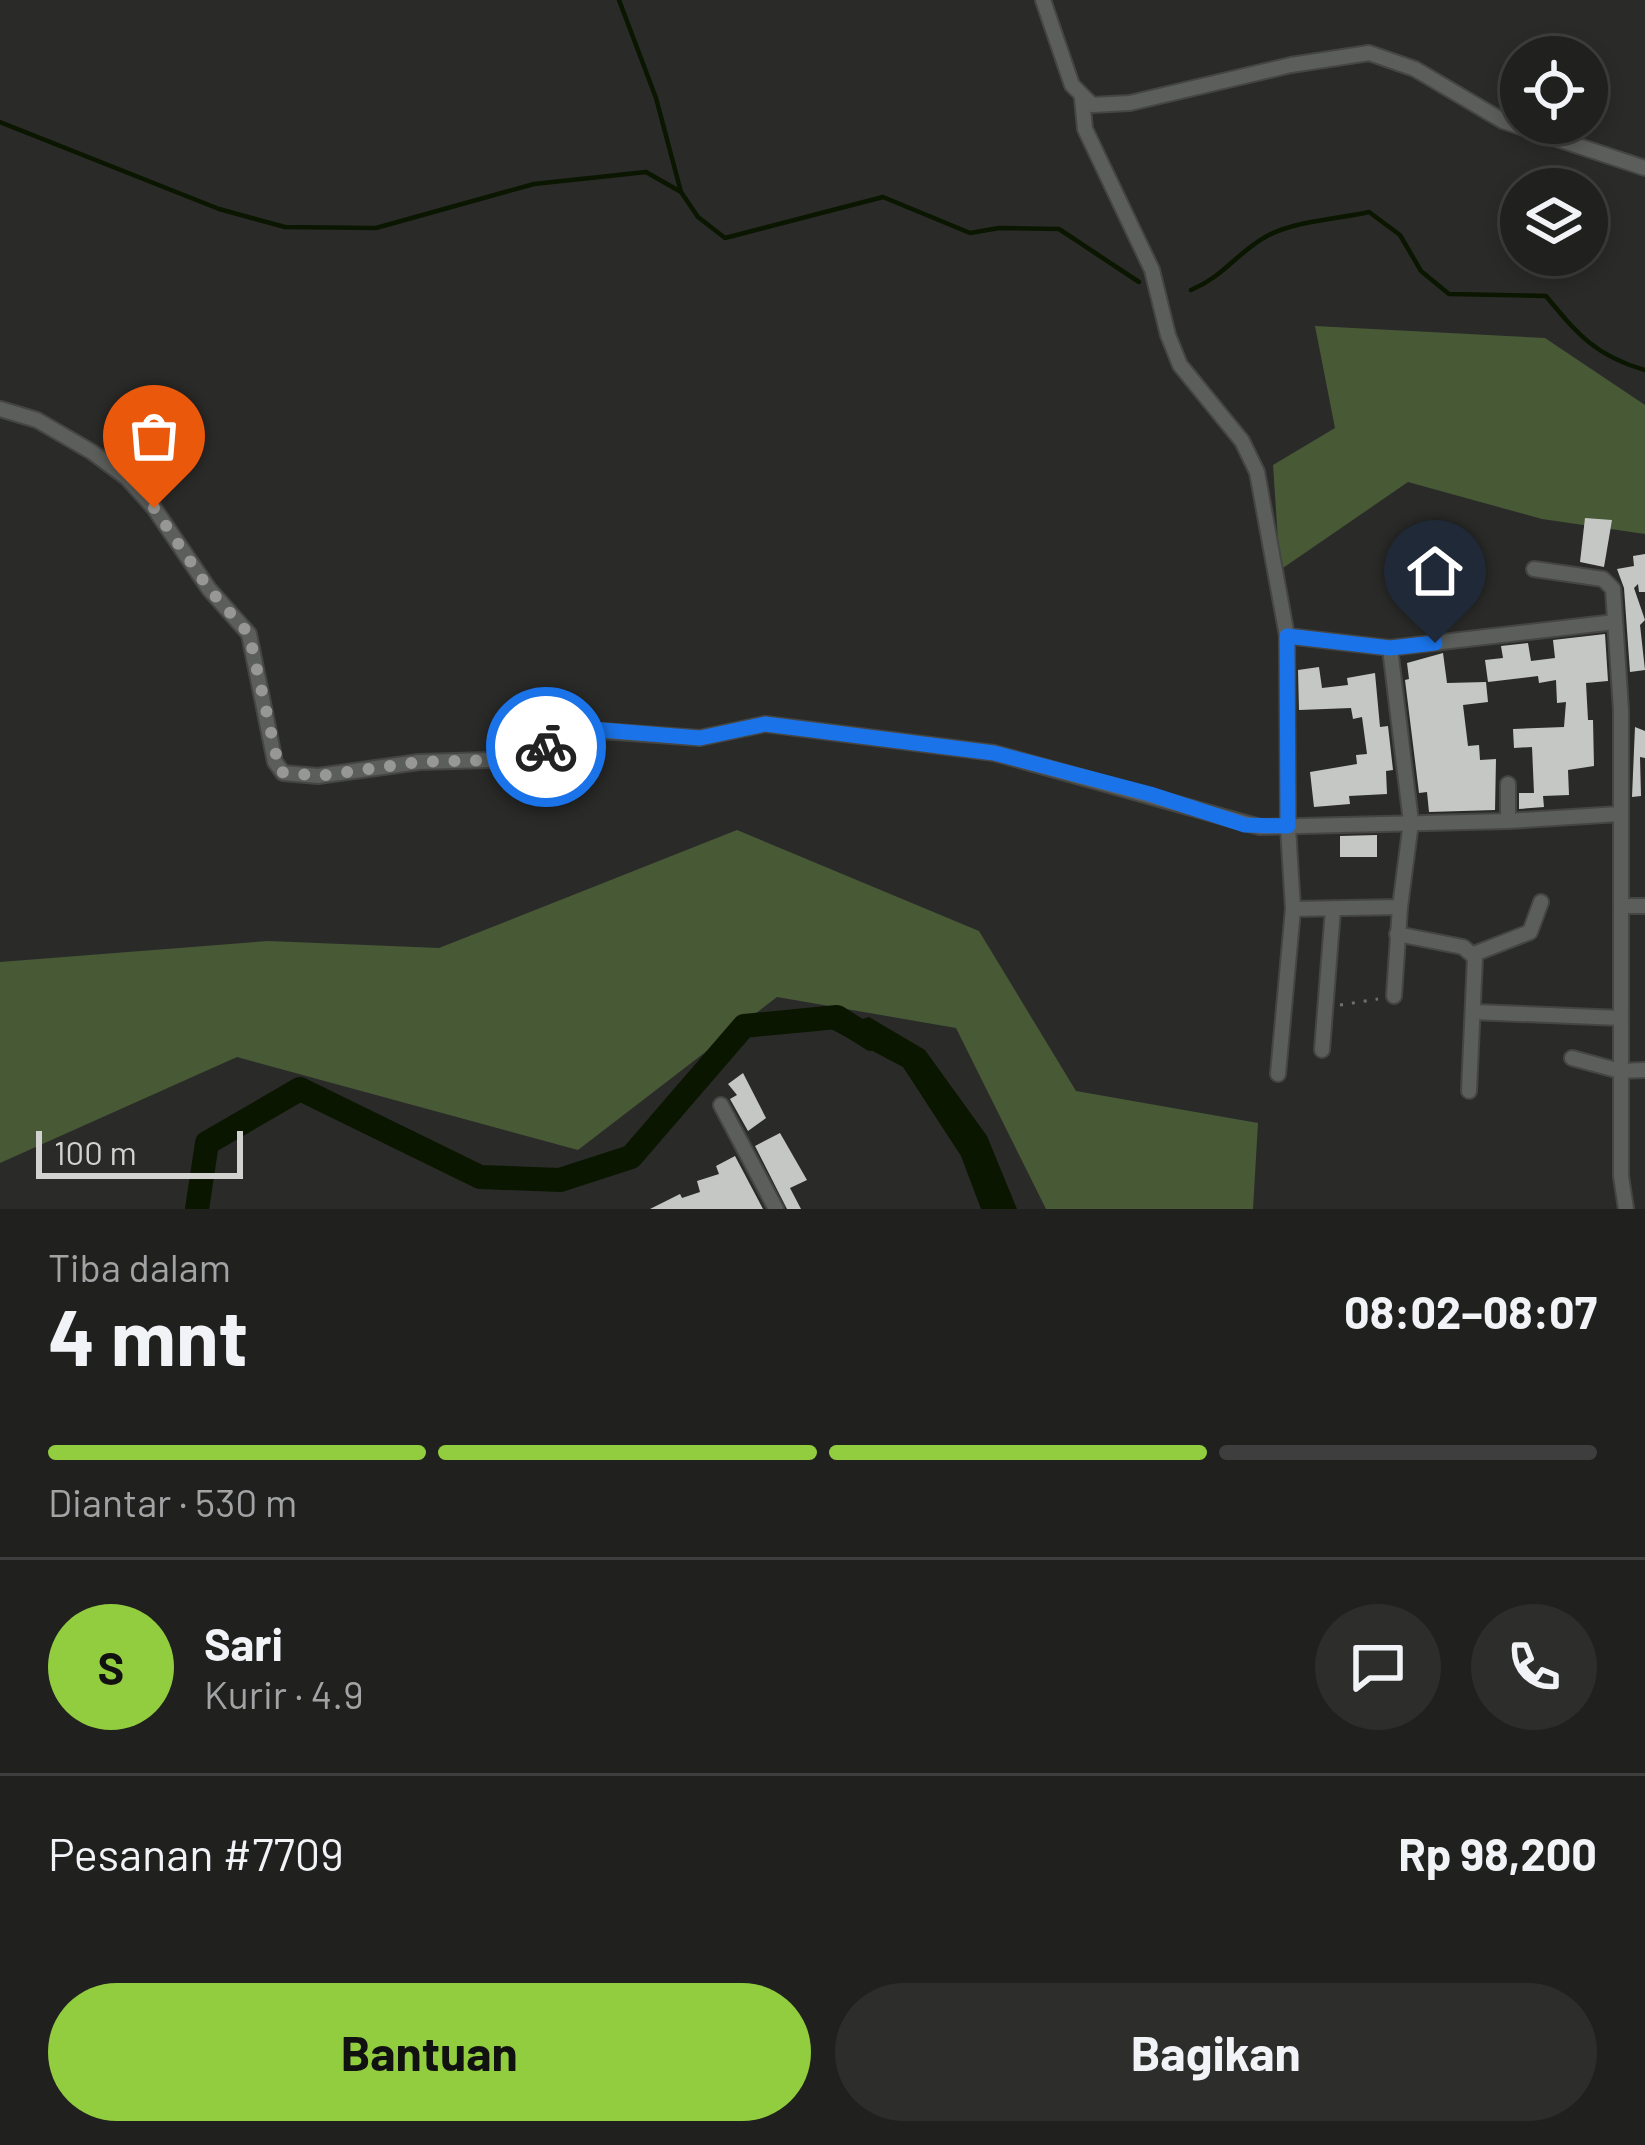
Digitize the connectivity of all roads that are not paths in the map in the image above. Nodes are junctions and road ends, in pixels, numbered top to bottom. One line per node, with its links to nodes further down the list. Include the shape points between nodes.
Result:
1 (1043, 0): 2 (street)
2 (1082, 98): 3 (street, via 1130,104 1369,53 1415,69 1503,121); 7 (street, via 1085,129 1152,270 1180,365 1257,472)
3 (1645, 168)
4 (0, 409): 13 (street, via 75,441 154,508 249,634 274,762 283,773 490,760 602,730 700,738 765,724 994,753 1245,825)
5 (1534, 569): 6 (street, via 1607,581)
6 (1615, 622): 8 (street); 10 (street)
7 (1287, 636): 8 (street); 13 (street)
8 (1390, 648): 12 (street)
9 (1508, 784): 11 (street)
10 (1619, 814): 11 (street); 15 (street)
11 (1508, 821): 12 (street)
12 (1411, 823): 13 (street); 17 (street)
13 (1288, 826): 19 (street)
14 (1541, 902): 21 (street, via 1530,932)
15 (1622, 906): 16 (street); 24 (street)
16 (1645, 906)
17 (1400, 907): 18 (street); 20 (street)
18 (1333, 908): 19 (street); 25 (street)
19 (1293, 909): 29 (street)
20 (1397, 934): 21 (street); 22 (street)
21 (1474, 954): 23 (street)
22 (1394, 996)
23 (1474, 1012): 24 (street); 30 (street)
24 (1621, 1018): 28 (street)
25 (1322, 1050)
26 (1572, 1058): 28 (street)
27 (1645, 1070): 28 (street)
28 (1620, 1071): 33 (street)
29 (1279, 1074)
30 (1469, 1091)
31 (722, 1105): 32 (street)
32 (776, 1209)
33 (1626, 1209)

